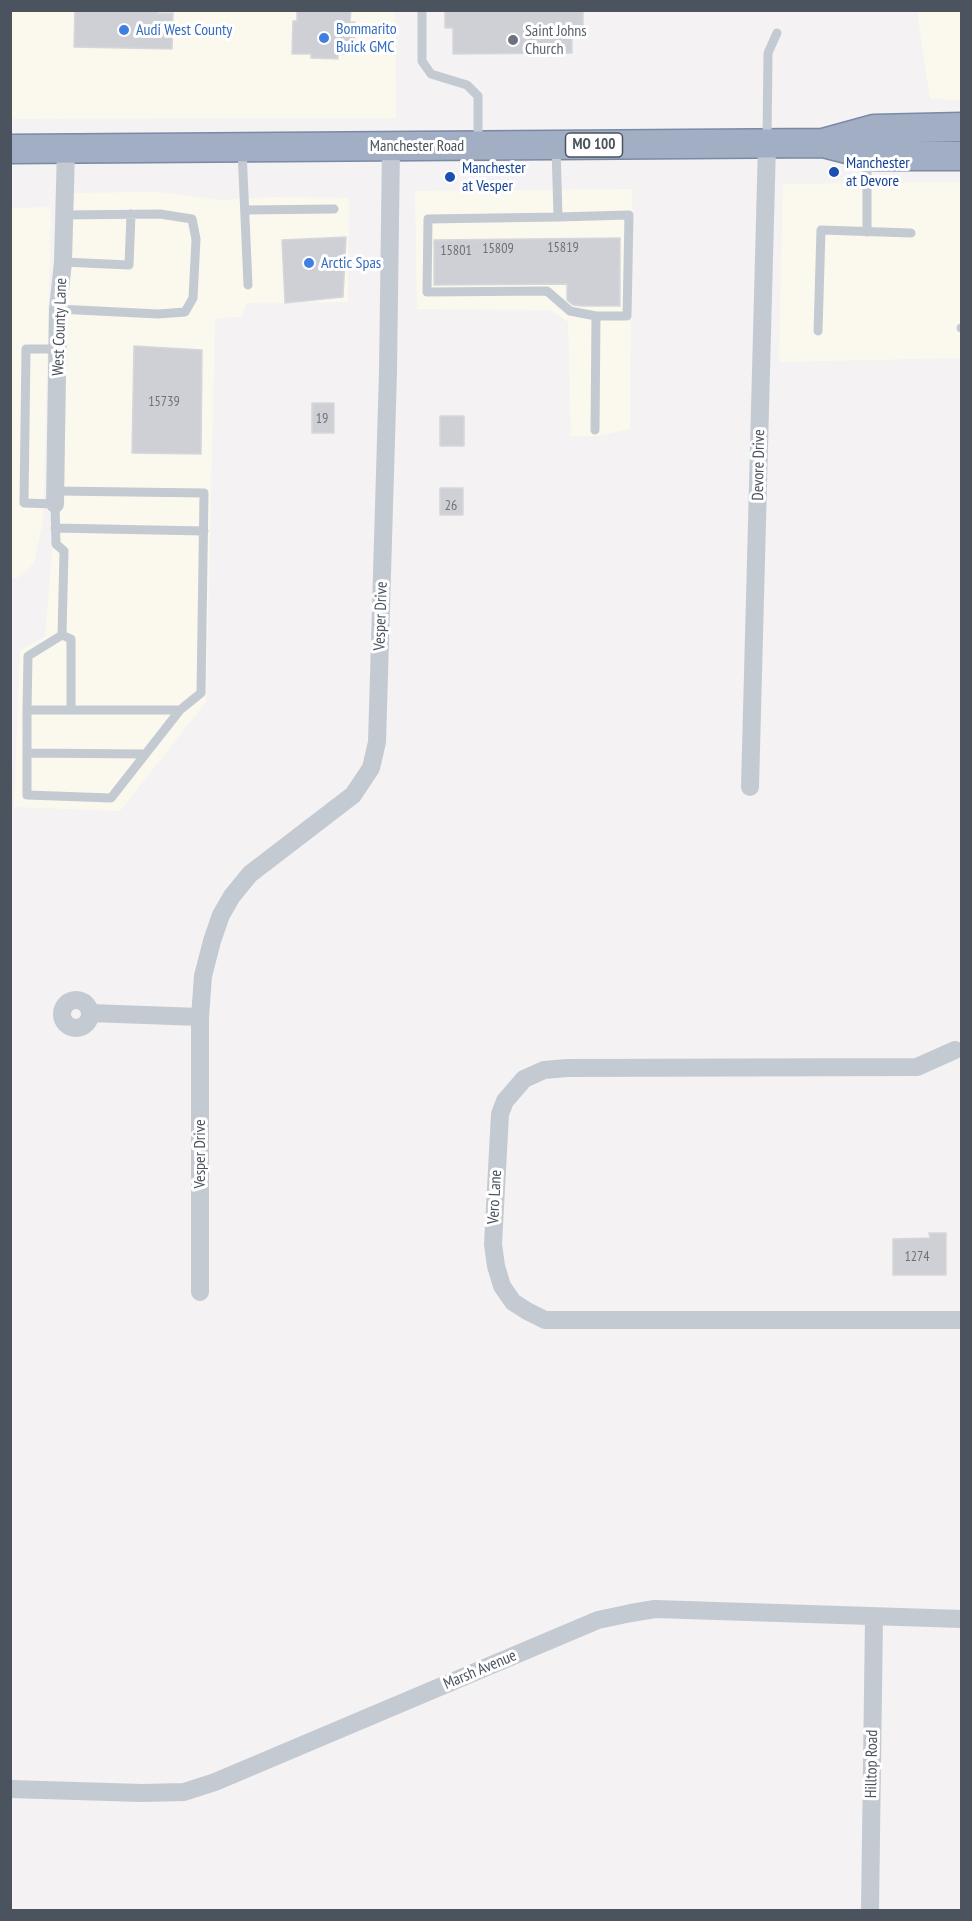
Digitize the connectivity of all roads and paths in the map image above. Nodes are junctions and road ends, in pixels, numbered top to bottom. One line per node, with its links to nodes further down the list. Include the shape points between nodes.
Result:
1 (422, 10): 8 (lane, via 422,61 431,74 467,86 478,96)
2 (777, 33): 5 (lane, via 768,53)
3 (962, 127): 4 (highway, Manchester Road / MO 100, via 874,129)
4 (823, 143): 5 (highway, Manchester Road / MO 100); 12 (highway, Manchester Road / MO 100)
5 (766, 144): 6 (highway, Manchester Road / MO 100); 37 (street, Devore Drive)
6 (556, 145): 8 (highway, Manchester Road / MO 100); 18 (lane)
7 (392, 146): 8 (highway, Manchester Road / MO 100); 9 (highway, Manchester Road / MO 100); 39 (street, Vesper Drive, via 377,742 371,768 353,795 250,874 232,896 212,941 203,976)
8 (478, 146)
9 (242, 147): 11 (highway, Manchester Road / MO 100); 15 (lane)
10 (10, 149): 11 (highway, Manchester Road / MO 100)
11 (66, 149): 17 (street, West County Lane)
12 (867, 155): 13 (highway, Manchester Road / MO 100); 19 (lane)
13 (962, 156)
14 (334, 209): 15 (lane)
15 (245, 210): 22 (lane)
16 (131, 214): 17 (lane); 21 (lane, via 129,265); 23 (lane, via 192,219 196,239 193,297 185,312)
17 (64, 215): 21 (street, West County Lane)
18 (558, 216): 24 (lane, via 629,215 627,316); 24 (lane, via 428,219 427,292 546,291 570,312)
19 (867, 232): 20 (lane); 25 (lane, via 821,230)
20 (911, 233)
21 (63, 262): 23 (street, West County Lane)
22 (248, 285)
23 (58, 309): 26 (street, West County Lane)
24 (596, 316): 27 (lane)
25 (818, 331)
26 (58, 349): 28 (street, West County Lane); 28 (lane, via 26,350 24,503)
27 (595, 430)
28 (55, 497): 29 (lane); 30 (lane, via 204,493)
29 (55, 528): 30 (lane); 31 (lane, via 56,544 64,551)
30 (204, 531): 34 (lane, via 201,693)
31 (62, 635): 32 (lane, via 28,656); 33 (lane, via 71,639)
32 (27, 710): 33 (lane); 35 (lane)
33 (71, 710): 34 (lane)
34 (180, 710): 36 (lane)
35 (27, 753): 36 (lane); 36 (lane, via 27,795 111,798)
36 (145, 754)
37 (750, 787)
38 (90, 1013): 39 (street)
39 (200, 1017): 41 (street, Vesper Drive)
40 (955, 1050): 42 (street, Vero Lane, via 917,1066 544,1070 524,1079 513,1090 500,1114 493,1244 502,1286 513,1302 545,1320)
41 (200, 1292)
42 (962, 1320)
43 (874, 1618): 44 (street, Marsh Avenue); 45 (street, Marsh Avenue, via 655,1609 631,1612 598,1620 184,1792); 46 (street, Hilltop Road)
44 (962, 1620)
45 (10, 1789)
46 (870, 1911)

